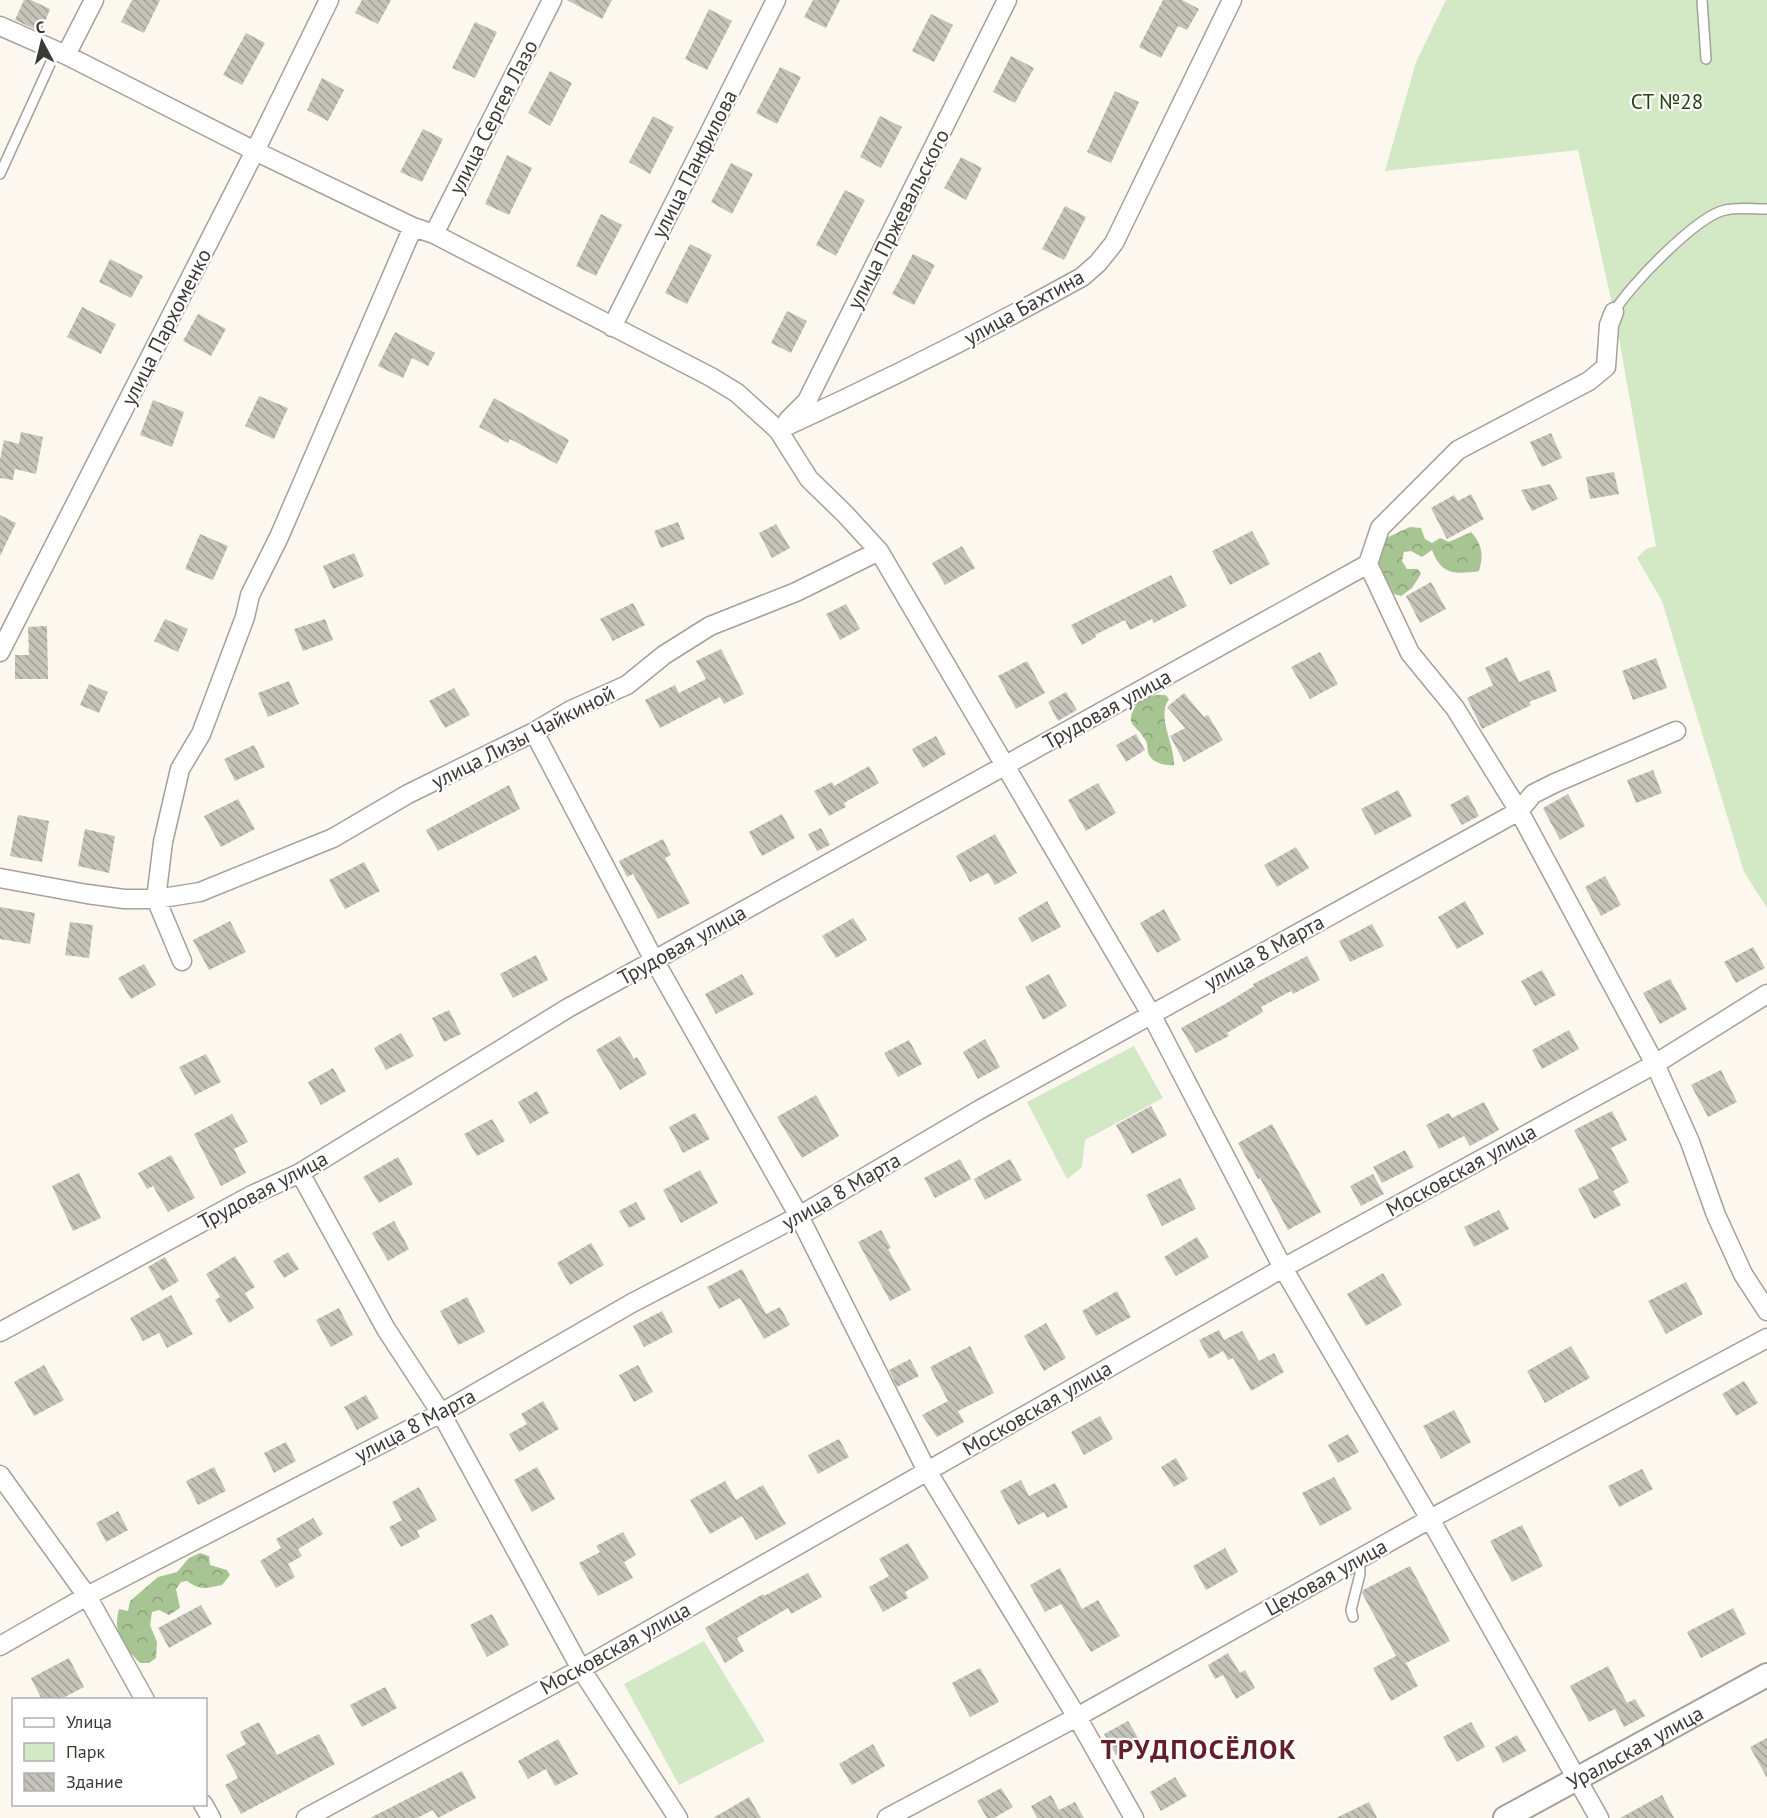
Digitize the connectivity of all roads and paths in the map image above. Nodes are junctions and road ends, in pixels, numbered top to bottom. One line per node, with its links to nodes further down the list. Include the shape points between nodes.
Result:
1 (94, 0): 9 (street)
2 (328, 0): 11 (street, улица Пархоменко)
3 (552, 0): 15 (street, улица Сергея Лазо)
4 (776, 0): 17 (street, улица Панфилова)
5 (1007, 0): 18 (street, улица Пржевальского, via 807,401)
6 (1233, 0): 18 (street, улица Бахтина, via 1114,243 1098,263 1082,277 963,340)
7 (1702, 0): 10 (lane)
8 (0, 26): 9 (street)
9 (61, 53): 11 (street); 12 (lane)
10 (1706, 59)
11 (255, 151): 14 (street); 21 (street, улица Пархоменко)
12 (0, 174)
13 (1767, 209): 16 (lane, via 1724,210 1701,223 1651,266)
14 (413, 226): 15 (street); 27 (street, via 279,537 250,595 201,734 180,769 163,842)
15 (434, 234): 17 (street)
16 (1614, 312): 20 (street, via 1609,325 1606,367 1589,381 1458,450 1380,528)
17 (612, 327): 18 (street, via 720,382)
18 (778, 430): 19 (street, via 808,479)
19 (879, 551): 23 (street, улица Лизы Чайкиной, via 796,592 710,626 664,655 627,685); 24 (street)
20 (1368, 564): 24 (street, Трудовая улица); 25 (street, via 1410,653 1455,708)
21 (0, 652)
22 (1676, 731): 25 (street, улица 8 Марта, via 1533,794)
23 (534, 732): 27 (street, улица Лизы Чайкиной, via 408,794 333,838 200,892); 28 (street)
24 (1005, 767): 28 (street, Трудовая улица); 31 (street)
25 (1519, 811): 31 (street, улица 8 Марта); 32 (street)
26 (0, 878): 27 (street, улица Лизы Чайкиной, via 124,899)
27 (156, 899): 29 (street)
28 (654, 960): 33 (street, Трудовая улица, via 506,1045); 34 (street)
29 (182, 961)
30 (1767, 994): 32 (street, Московская улица)
31 (1151, 1014): 34 (street, улица 8 Марта); 35 (street)
32 (1655, 1064): 35 (street, Московская улица); 36 (street, via 1743,1275)
33 (300, 1173): 37 (street, Трудовая улица, via 252,1195); 39 (street, via 386,1329)
34 (799, 1216): 39 (street, улица 8 Марта, via 632,1304); 40 (street)
35 (1283, 1268): 40 (street, Московская улица); 42 (street)
36 (1767, 1311)
37 (0, 1332)
38 (1767, 1338): 42 (street, Цеховая улица)
39 (441, 1413): 44 (street, улица 8 Марта); 47 (street)
40 (927, 1471): 47 (street, Московская улица); 50 (street)
41 (0, 1476): 44 (street)
42 (1430, 1519): 43 (street, Цеховая улица); 51 (street)
43 (1359, 1558): 45 (lane); 50 (street, Цеховая улица)
44 (87, 1596): 46 (street, улица 8 Марта); 49 (street)
45 (1353, 1617)
46 (0, 1646)
47 (581, 1669): 52 (street, Московская улица); 53 (street)
48 (1767, 1676): 51 (street, Уральская улица)
49 (144, 1698)
50 (1077, 1717): 54 (street, Цеховая улица); 55 (street)
51 (1577, 1779): 56 (street, Уральская улица); 57 (street)
52 (306, 1818)
53 (678, 1818)
54 (887, 1818)
55 (1134, 1818)
56 (1505, 1818)
57 (1599, 1818)

